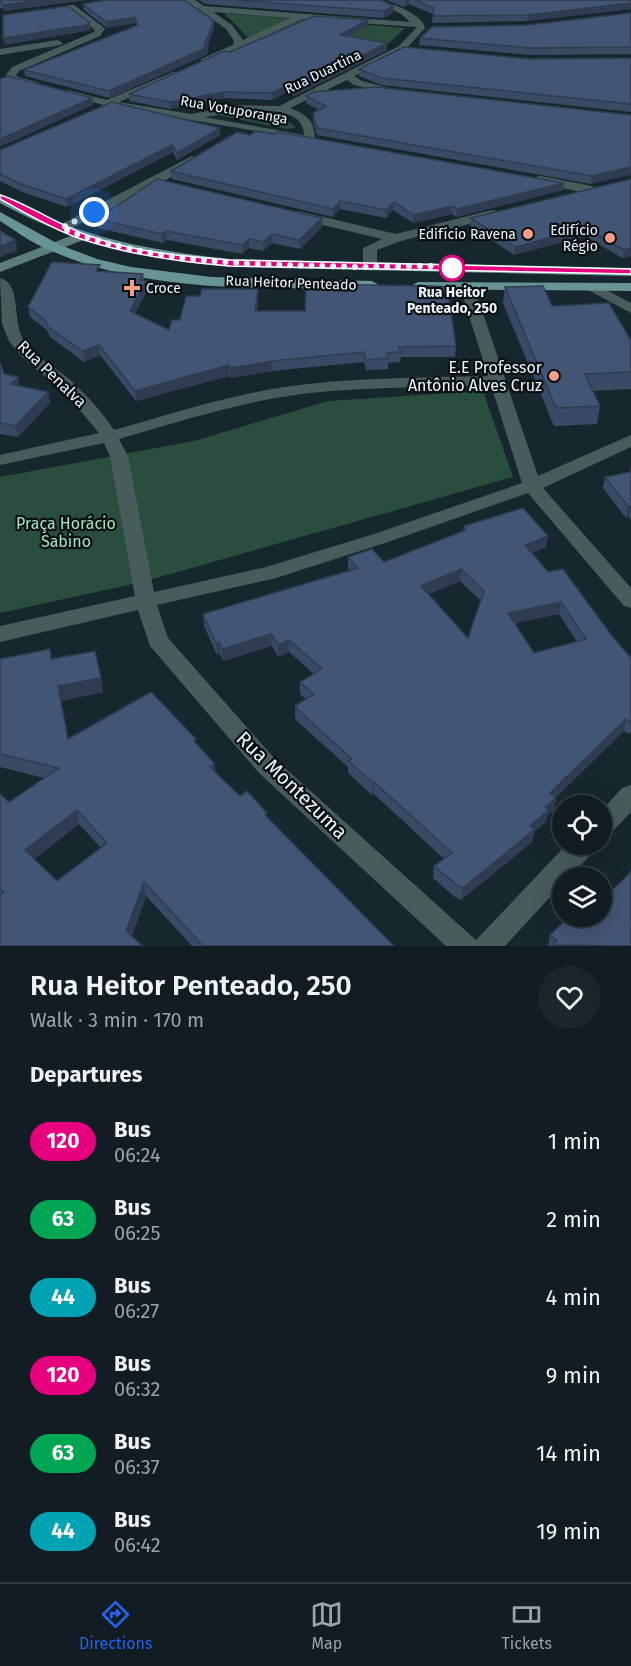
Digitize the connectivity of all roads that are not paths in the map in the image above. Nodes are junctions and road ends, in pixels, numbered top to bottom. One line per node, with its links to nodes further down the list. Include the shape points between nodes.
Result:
1 (189, 0): 4 (street)
2 (377, 0): 6 (street, via 404,12)
3 (71, 7): 7 (street, via 100,29)
4 (202, 9): 5 (street); 8 (street, via 235,32)
5 (302, 16): 6 (street); 8 (street)
6 (423, 27): 12 (street, Rua Duartina, via 407,49)
7 (86, 39): 9 (street); 16 (street, Rua Votuporanga, via 15,69 11,75 14,79)
8 (237, 46): 10 (street)
9 (0, 52)
10 (193, 66)
11 (182, 71): 16 (street)
12 (347, 75): 13 (street, via 358,84); 15 (street, Rua Duartina)
13 (380, 90): 14 (street); 15 (street)
14 (402, 93)
15 (304, 96): 17 (street, Rua Duartina)
16 (108, 103): 18 (street); 19 (street, Rua Votuporanga)
17 (280, 109): 19 (street, via 228,108); 20 (street, Rua Votuporanga, via 306,121 315,140)
18 (86, 113)
19 (190, 117): 20 (street, Rua Votuporanga)
20 (246, 127): 21 (street)
21 (226, 139)
22 (206, 151): 24 (street)
23 (533, 179): 27 (street, via 597,189)
24 (156, 181): 25 (street); 31 (street)
25 (178, 186)
26 (0, 198): 31 (main road, Rua Heitor Penteado)
27 (557, 198)
28 (281, 211): 33 (street)
29 (500, 213): 33 (street)
30 (0, 216): 34 (main road, Rua Heitor Penteado)
31 (61, 228): 32 (main road, Rua Heitor Penteado)
32 (81, 236): 34 (street); 35 (main road, Rua Heitor Penteado, via 180,259)
33 (396, 238): 35 (street, via 370,248)
34 (54, 248): 36 (street); 39 (main road, Rua Heitor Penteado, via 100,264 163,276)
35 (370, 267): 37 (main road, Rua Heitor Penteado)
36 (0, 268)
37 (631, 272)
38 (0, 282): 46 (street, Rua Penalva, via 7,289 10,324 16,340 74,393)
39 (381, 286)
40 (403, 286): 41 (main road)
41 (467, 287): 42 (main road); 45 (street)
42 (593, 287): 43 (main road); 44 (street)
43 (631, 287)
44 (631, 309)
45 (497, 380): 46 (street, via 326,387 277,393); 49 (street)
46 (111, 436): 48 (street); 51 (street, Rua Penalva, via 119,456)
47 (631, 440): 49 (street)
48 (0, 460)
49 (532, 486): 50 (street); 51 (street, via 269,573)
50 (631, 601)
51 (146, 603): 52 (street); 56 (street, Rua Montezuma, via 158,641 267,766)
52 (0, 634)
53 (631, 795): 54 (street)
54 (612, 815)
55 (573, 855): 57 (street)
56 (465, 946)
57 (486, 946)

